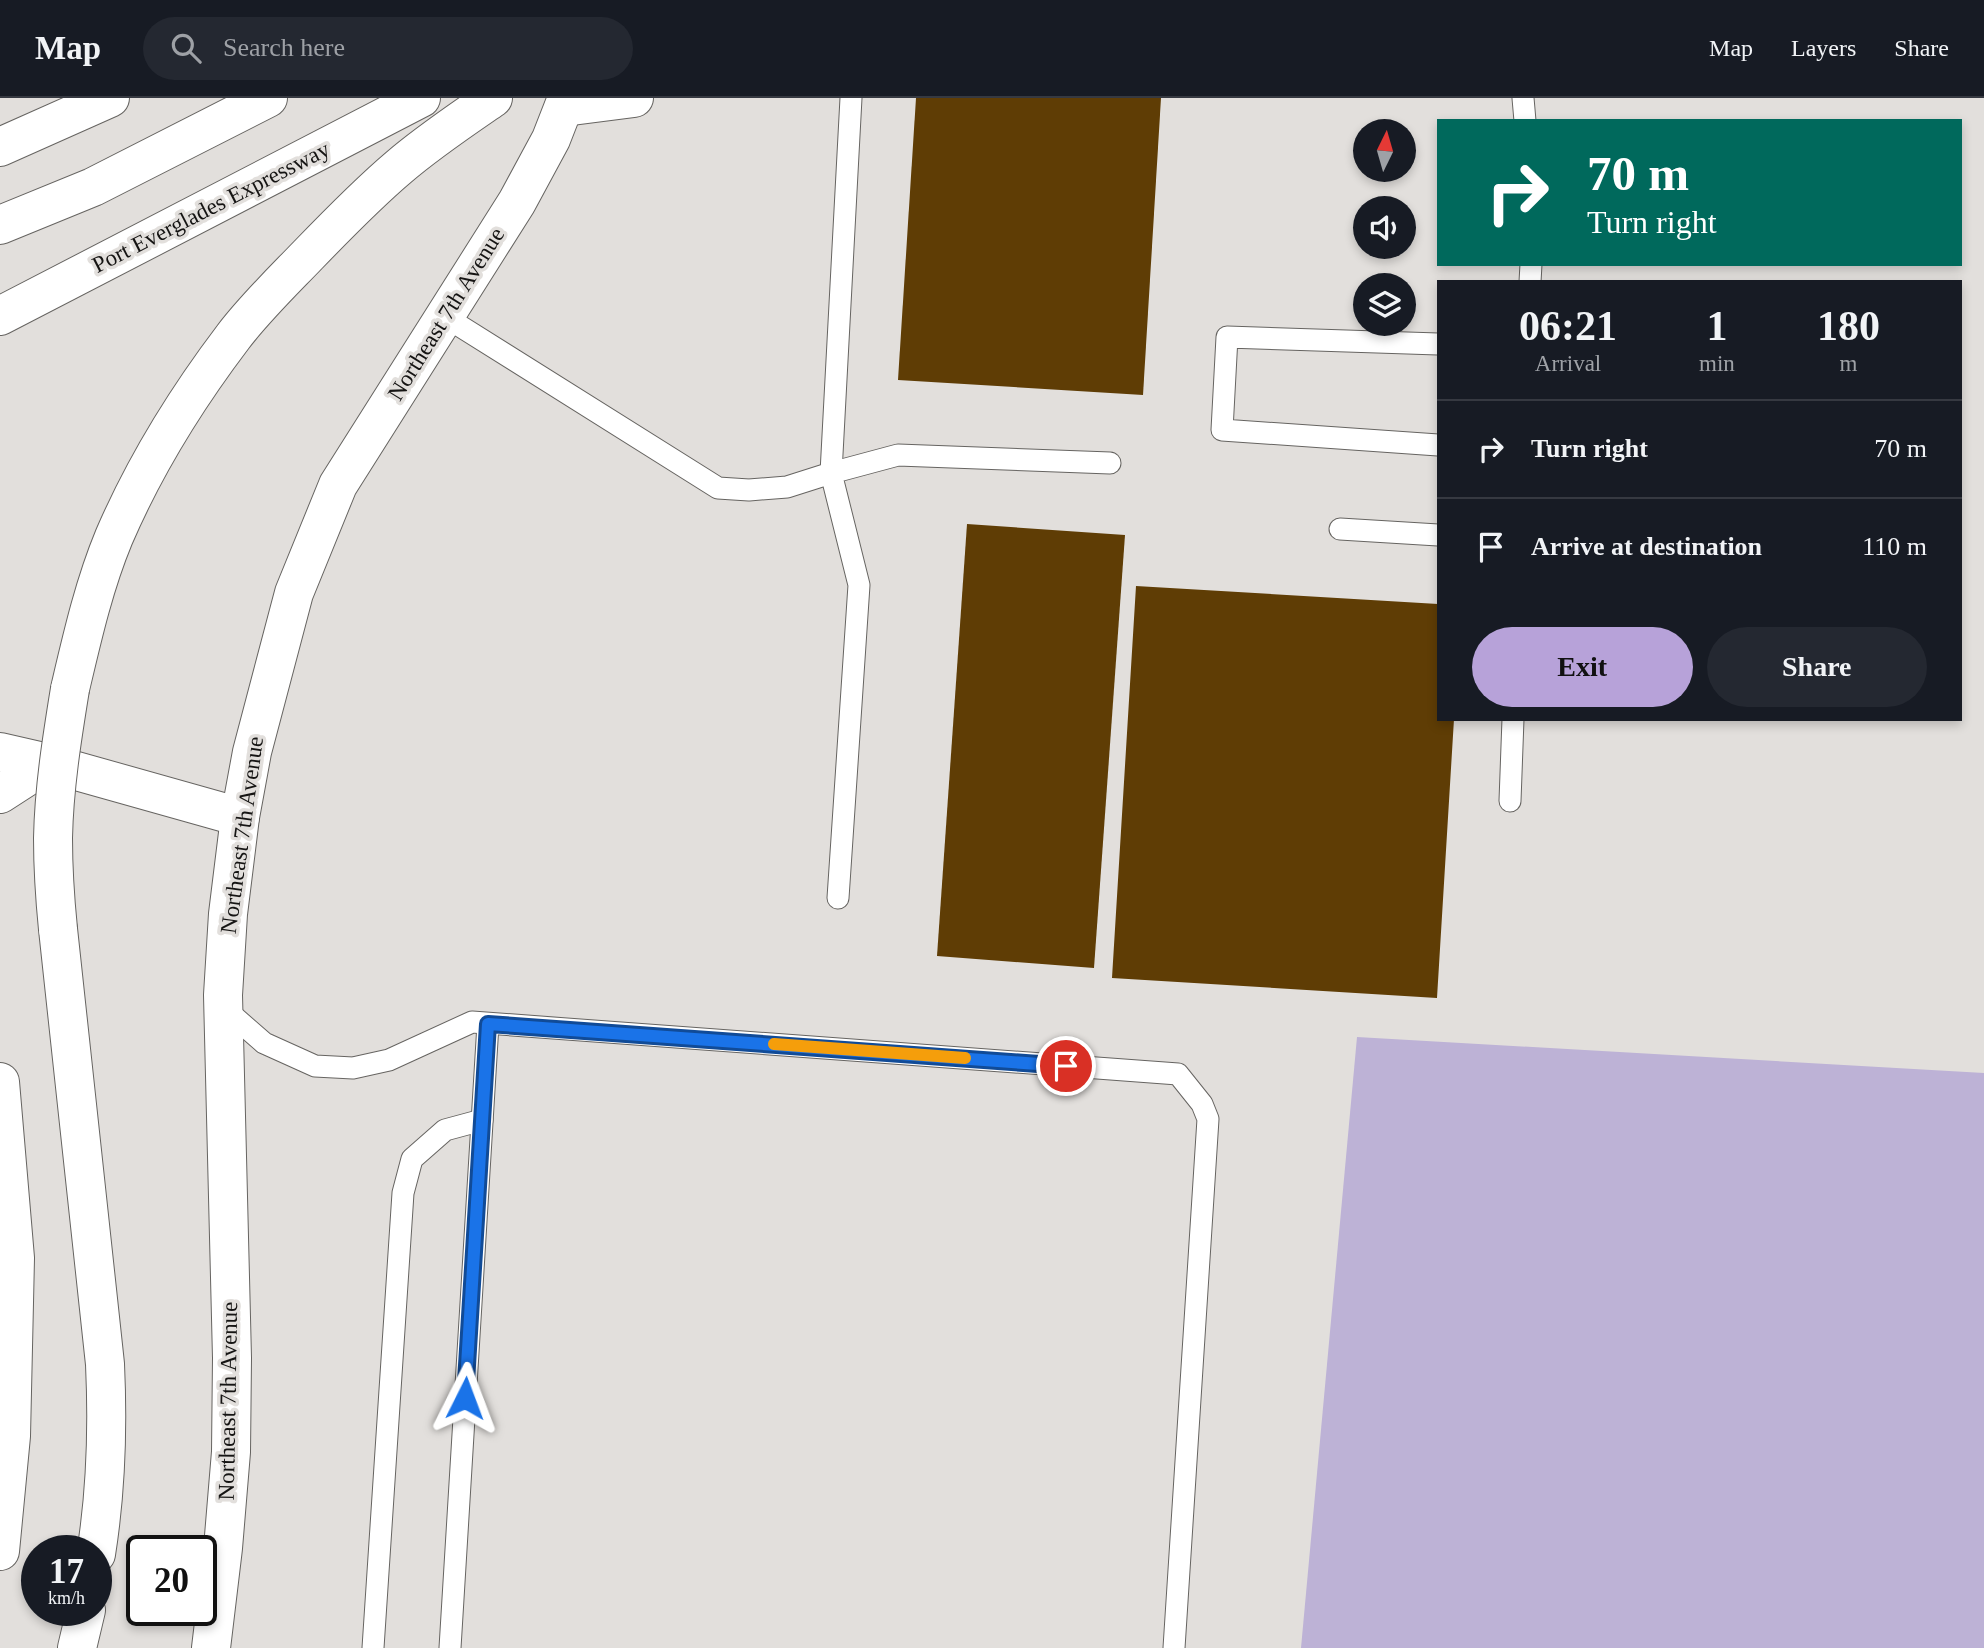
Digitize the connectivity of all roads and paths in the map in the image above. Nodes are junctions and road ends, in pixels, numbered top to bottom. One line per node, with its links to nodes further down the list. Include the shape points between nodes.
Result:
1 (110, 98): 10 (main road)
2 (268, 98): 11 (main road, via 93,187)
3 (493, 98): 31 (main road, bridge, via 399,167 242,326 168,431 114,538 95,590 61,740 53,837 58,929 105,1364 107,1463)
4 (635, 98): 8 (main road)
5 (851, 98): 17 (lane)
6 (1522, 98): 9 (lane)
7 (413, 103): 12 (main road, Port Everglades Expressway)
8 (566, 103): 13 (main road, Northeast 7th Avenue, via 517,202)
9 (1525, 119)
10 (0, 147)
11 (0, 225)
12 (0, 316)
13 (444, 316): 17 (lane, via 718,488 787,487); 25 (main road, Northeast 7th Avenue, via 338,485 294,593 271,672)
14 (1437, 344): 15 (lane, via 1227,337 1222,430)
15 (1437, 445)
16 (1110, 463): 17 (lane, via 898,455)
17 (831, 473): 26 (lane, via 859,585)
18 (1340, 529): 19 (lane)
19 (1437, 535)
20 (1513, 721): 24 (lane)
21 (0, 752): 22 (main road)
22 (48, 763): 23 (main road); 25 (main road)
23 (0, 794)
24 (1510, 801)
25 (240, 817): 27 (main road, Northeast 7th Avenue, via 228,914)
26 (838, 898)
27 (224, 1008): 28 (lane, via 264,1043 315,1066 353,1068 389,1059 472,1022); 35 (main road, Northeast 7th Avenue, via 231,1452)
28 (488, 1024): 30 (lane); 38 (lane, via 1178,1074 1208,1119)
29 (0, 1082): 32 (main road, via 15,1258 11,1436)
30 (482, 1120): 36 (lane, via 445,1130 412,1158 403,1193); 37 (lane)
31 (99, 1535)
32 (0, 1551)
33 (82, 1626): 34 (main road)
34 (77, 1648)
35 (211, 1648)
36 (373, 1648)
37 (450, 1648)
38 (1174, 1648)

